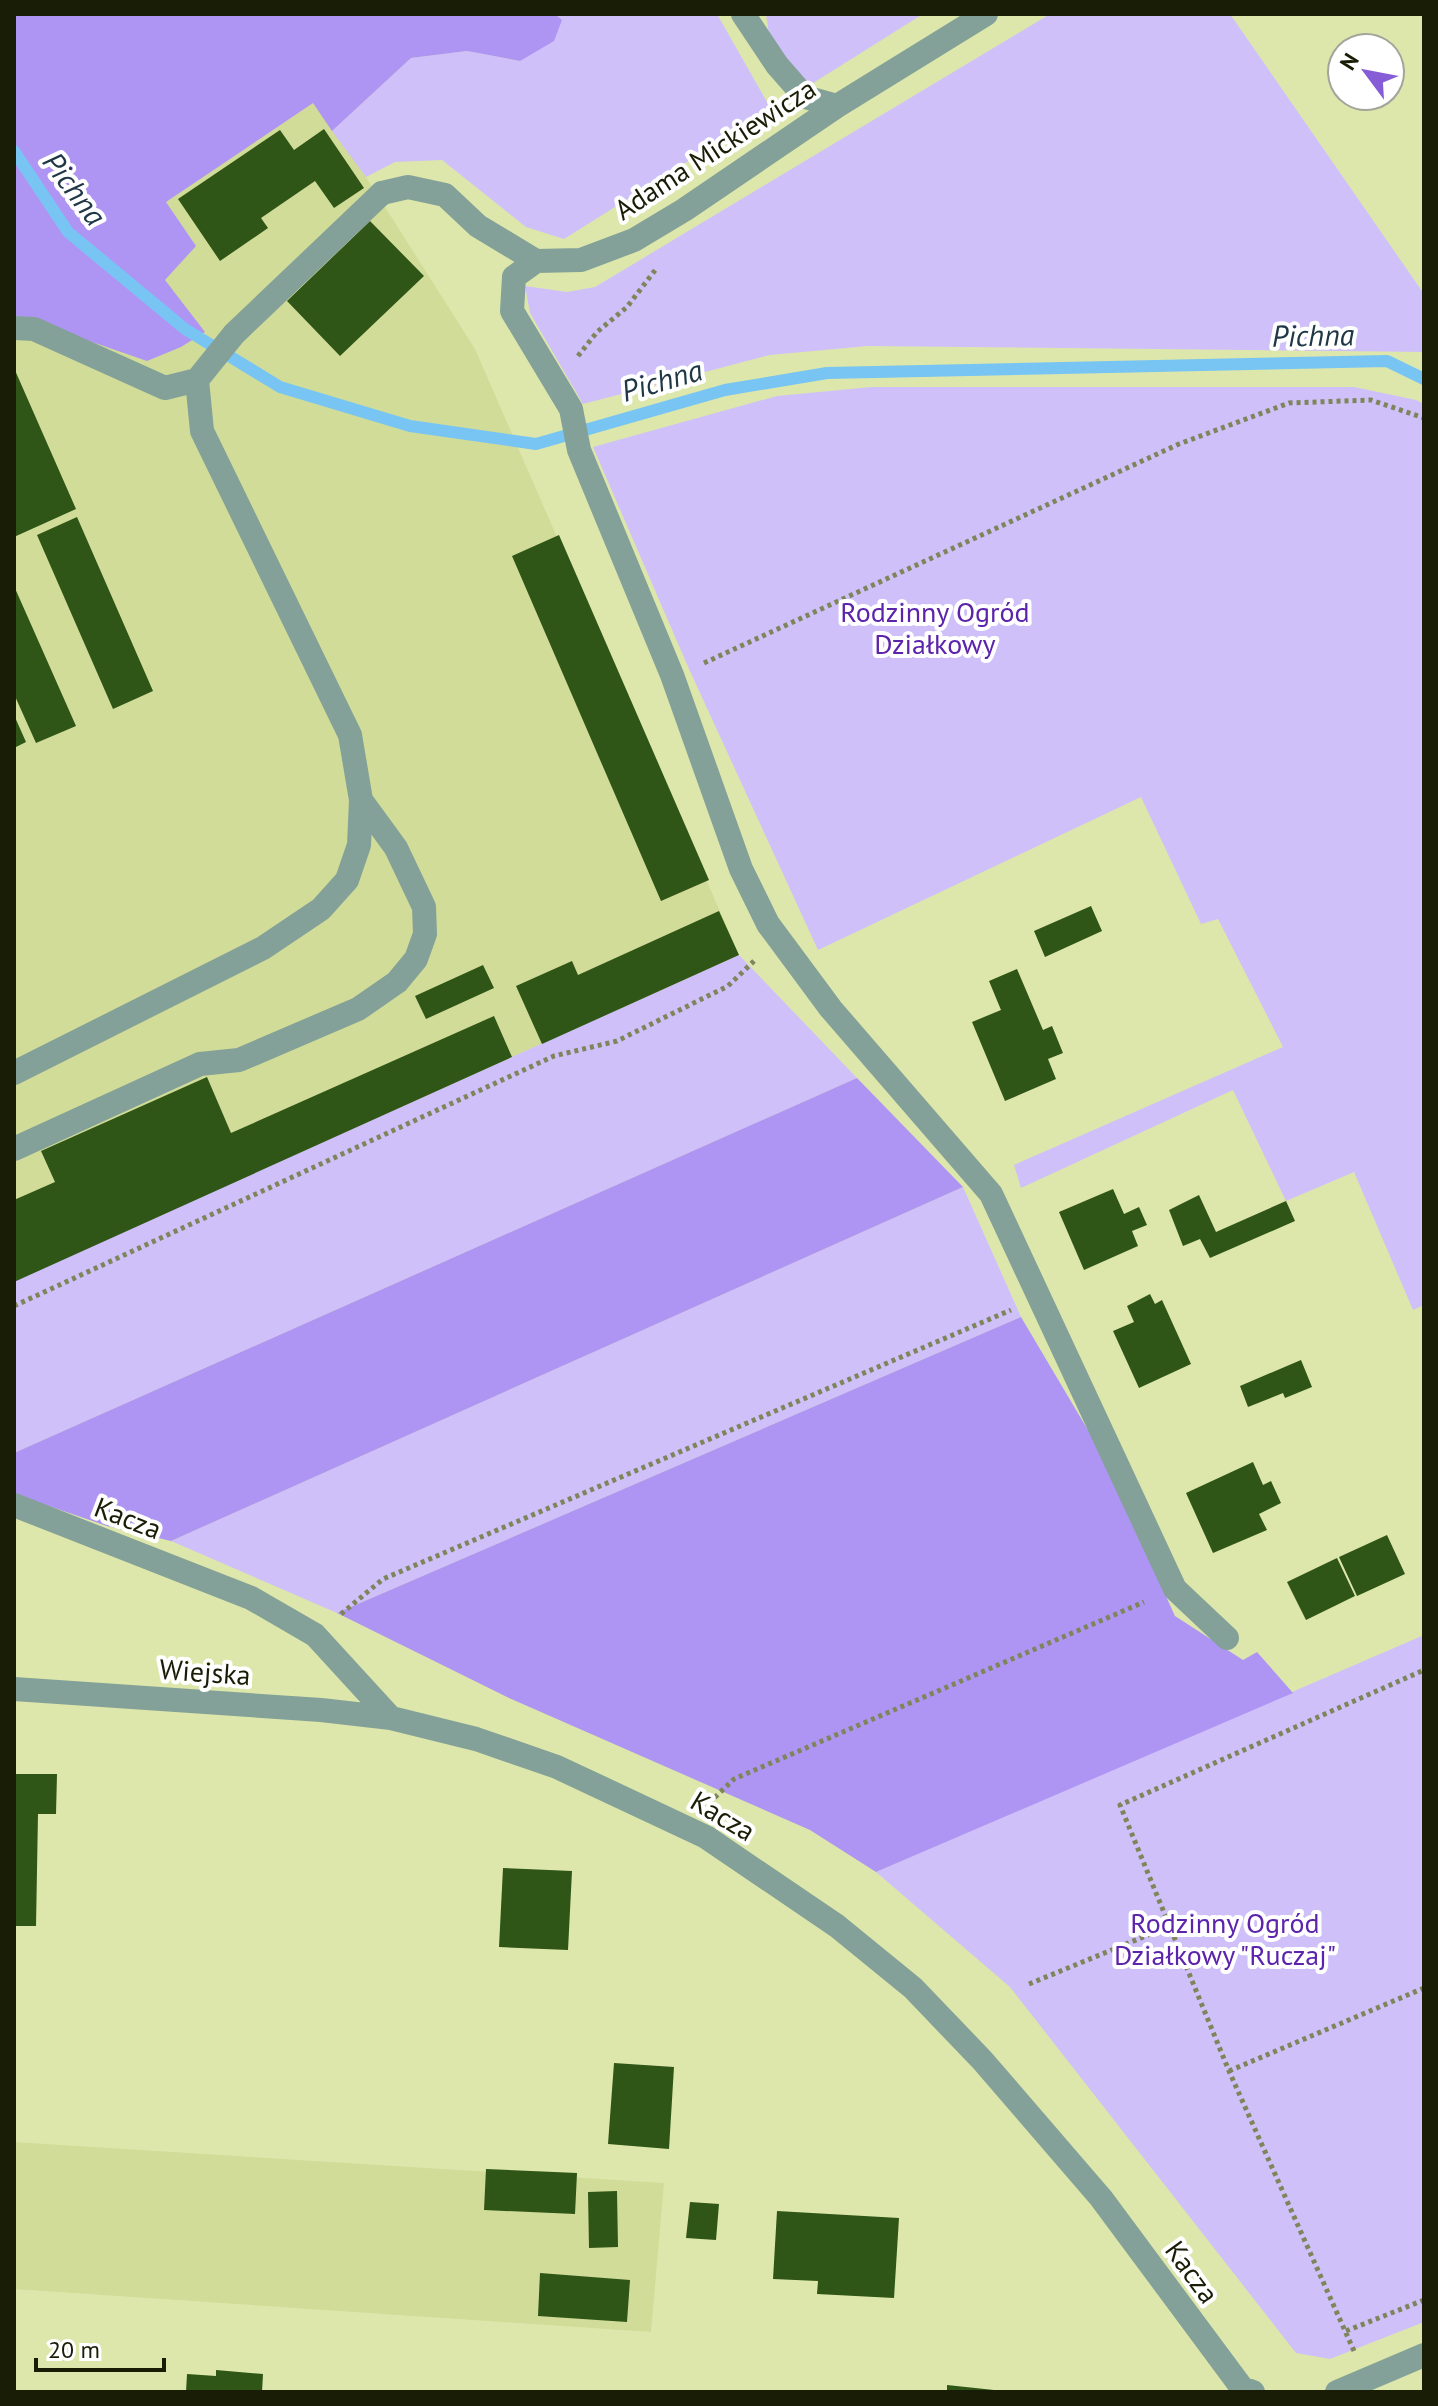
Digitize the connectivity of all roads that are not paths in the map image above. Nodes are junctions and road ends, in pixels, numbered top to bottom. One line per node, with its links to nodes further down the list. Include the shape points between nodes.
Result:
1 (743, 14): 3 (street, via 805,97)
2 (986, 14): 3 (street, Adama Mickiewicza)
3 (837, 106): 4 (street, Adama Mickiewicza, via 634,240 581,260)
4 (536, 261): 6 (street, via 478,226 445,195 408,187 382,193 234,334); 11 (street, via 514,277 512,311 566,401 579,450 672,675 741,869 768,924 831,1009 991,1194 1175,1589)
5 (14, 328): 6 (street, via 34,329 165,388)
6 (197, 380): 7 (street, via 202,431 350,735)
7 (361, 800): 8 (street, via 359,845 347,880 321,909 263,948); 9 (street, via 396,848 424,907 425,934 416,959 397,982 358,1009 239,1060 200,1064)
8 (14, 1073)
9 (14, 1149)
10 (14, 1505): 13 (street, Kacza, via 251,1598 315,1635)
11 (1227, 1638)
12 (14, 1689): 13 (street, Wiejska)
13 (391, 1718): 15 (street, Kacza, via 557,1767 685,1826 837,1926 913,1988 982,2060 1101,2198 1242,2388)
14 (1424, 2355): 16 (street)
15 (1253, 2392)
16 (1337, 2392)

